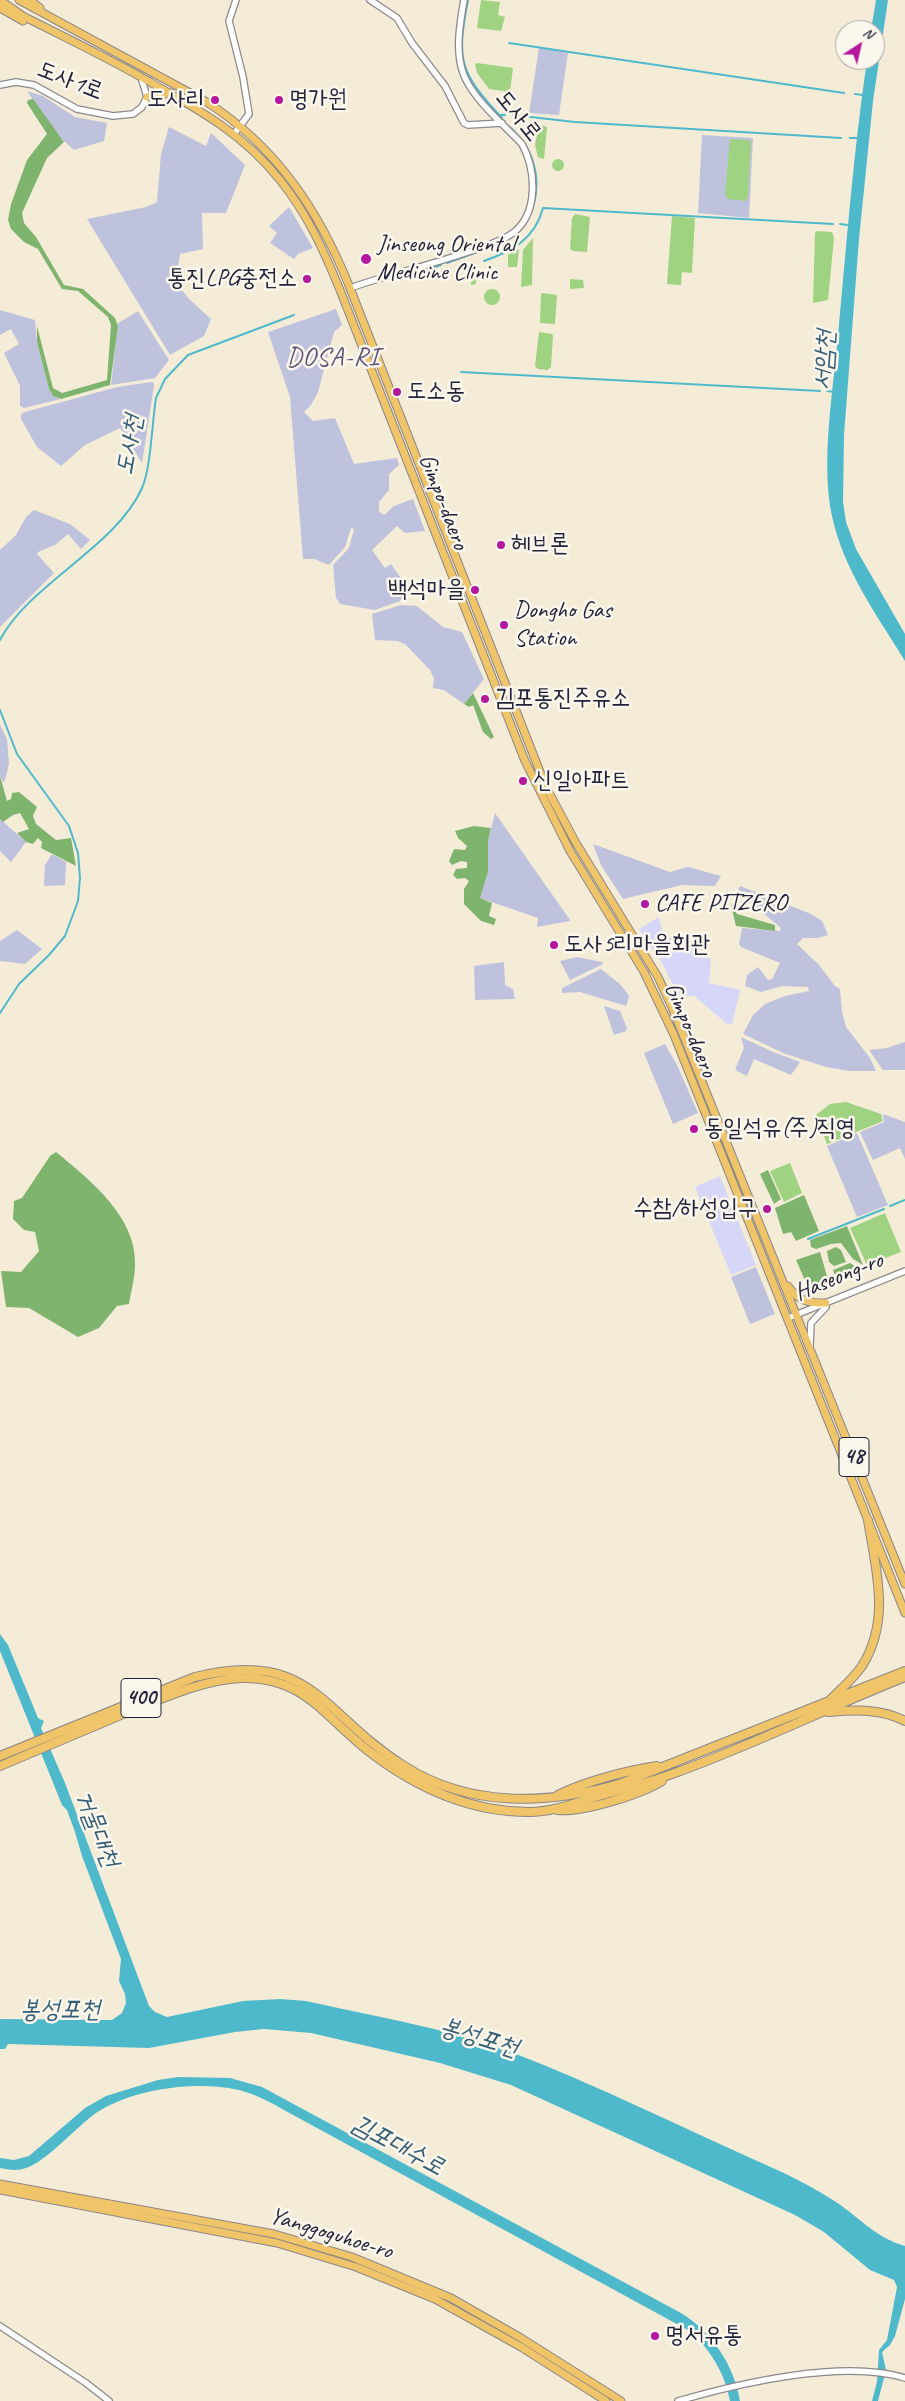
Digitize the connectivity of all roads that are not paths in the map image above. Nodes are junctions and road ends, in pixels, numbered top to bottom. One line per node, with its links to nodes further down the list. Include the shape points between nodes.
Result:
1 (0, 0): 9 (main road, Gimpo-daero / 48)
2 (19, 0): 8 (main road, Gimpo-daero / 48)
3 (30, 0): 8 (main road)
4 (236, 0): 15 (street, via 229,14 230,28 249,114)
5 (370, 0): 14 (street, via 397,18 445,86 464,123)
6 (464, 0): 14 (street, 도사로, via 459,44 463,75)
7 (0, 8): 9 (main road, via 26,23)
8 (60, 23): 15 (main road, Gimpo-daero / 48, via 205,101)
9 (57, 33): 10 (main road, Gimpo-daero / 48)
10 (141, 77): 12 (main road, Gimpo-daero / 48); 13 (street)
11 (0, 85): 13 (street, 도사1로, via 16,82 34,85 77,109 113,116 133,114)
12 (171, 93): 13 (main road); 16 (main road, Gimpo-daero / 48, via 205,112)
13 (147, 97)
14 (502, 122): 17 (street, 도사로, via 527,154 532,174 530,207 517,229 497,241 442,261)
15 (240, 126): 16 (street); 17 (main road, Gimpo-daero / 48, via 275,159 307,201 330,240)
16 (234, 134): 23 (main road, Gimpo-daero / 48, via 280,180 322,247 525,761 570,851 654,991)
17 (350, 288): 19 (main road, Gimpo-daero / 48, via 546,787 576,843 658,977)
18 (905, 1271): 21 (street, Haseong-ro)
19 (780, 1275): 21 (main road, via 799,1299); 22 (main road, Gimpo-daero / 48)
20 (905, 1275): 21 (street, Haseong-ro)
21 (826, 1305): 22 (street, Haseong-ro); 24 (street, via 811,1323)
22 (797, 1317): 23 (street, Haseong-ro); 24 (main road, Gimpo-daero / 48)
23 (789, 1320): 25 (main road, Gimpo-daero / 48)
24 (810, 1348): 26 (main road, Gimpo-daero / 48)
25 (868, 1520): 27 (main road, Gimpo-daero / 48); 30 (highway, via 880,1597 878,1627 862,1665)
26 (905, 1584)
27 (905, 1613)
28 (905, 1671): 30 (highway)
29 (905, 1677): 31 (highway)
30 (827, 1703): 33 (highway, 400, via 596,1791 528,1799 487,1798 447,1788 404,1766 371,1742 327,1701 296,1680 269,1671 224,1670 194,1676)
31 (822, 1712): 32 (highway, via 865,1710 892,1714); 34 (highway, 400, via 670,1775 552,1810 531,1812 497,1810 438,1794 380,1760 299,1690 281,1683 240,1678 176,1693)
32 (905, 1721)
33 (0, 1756)
34 (0, 1766)
35 (1, 2189): 38 (main road, Yanggoguhoe-ro, via 274,2234 352,2256 451,2298); 40 (main road, Yanggoguhoe-ro, via 277,2243 356,2266 435,2299 521,2347)
36 (0, 2326): 39 (street)
37 (905, 2378): 43 (street, via 872,2371 813,2374 723,2389)
38 (612, 2395): 41 (main road, Yanggoguhoe-ro); 42 (main road)
39 (109, 2401)
40 (605, 2401)
41 (621, 2401)
42 (628, 2401)
43 (678, 2401)

